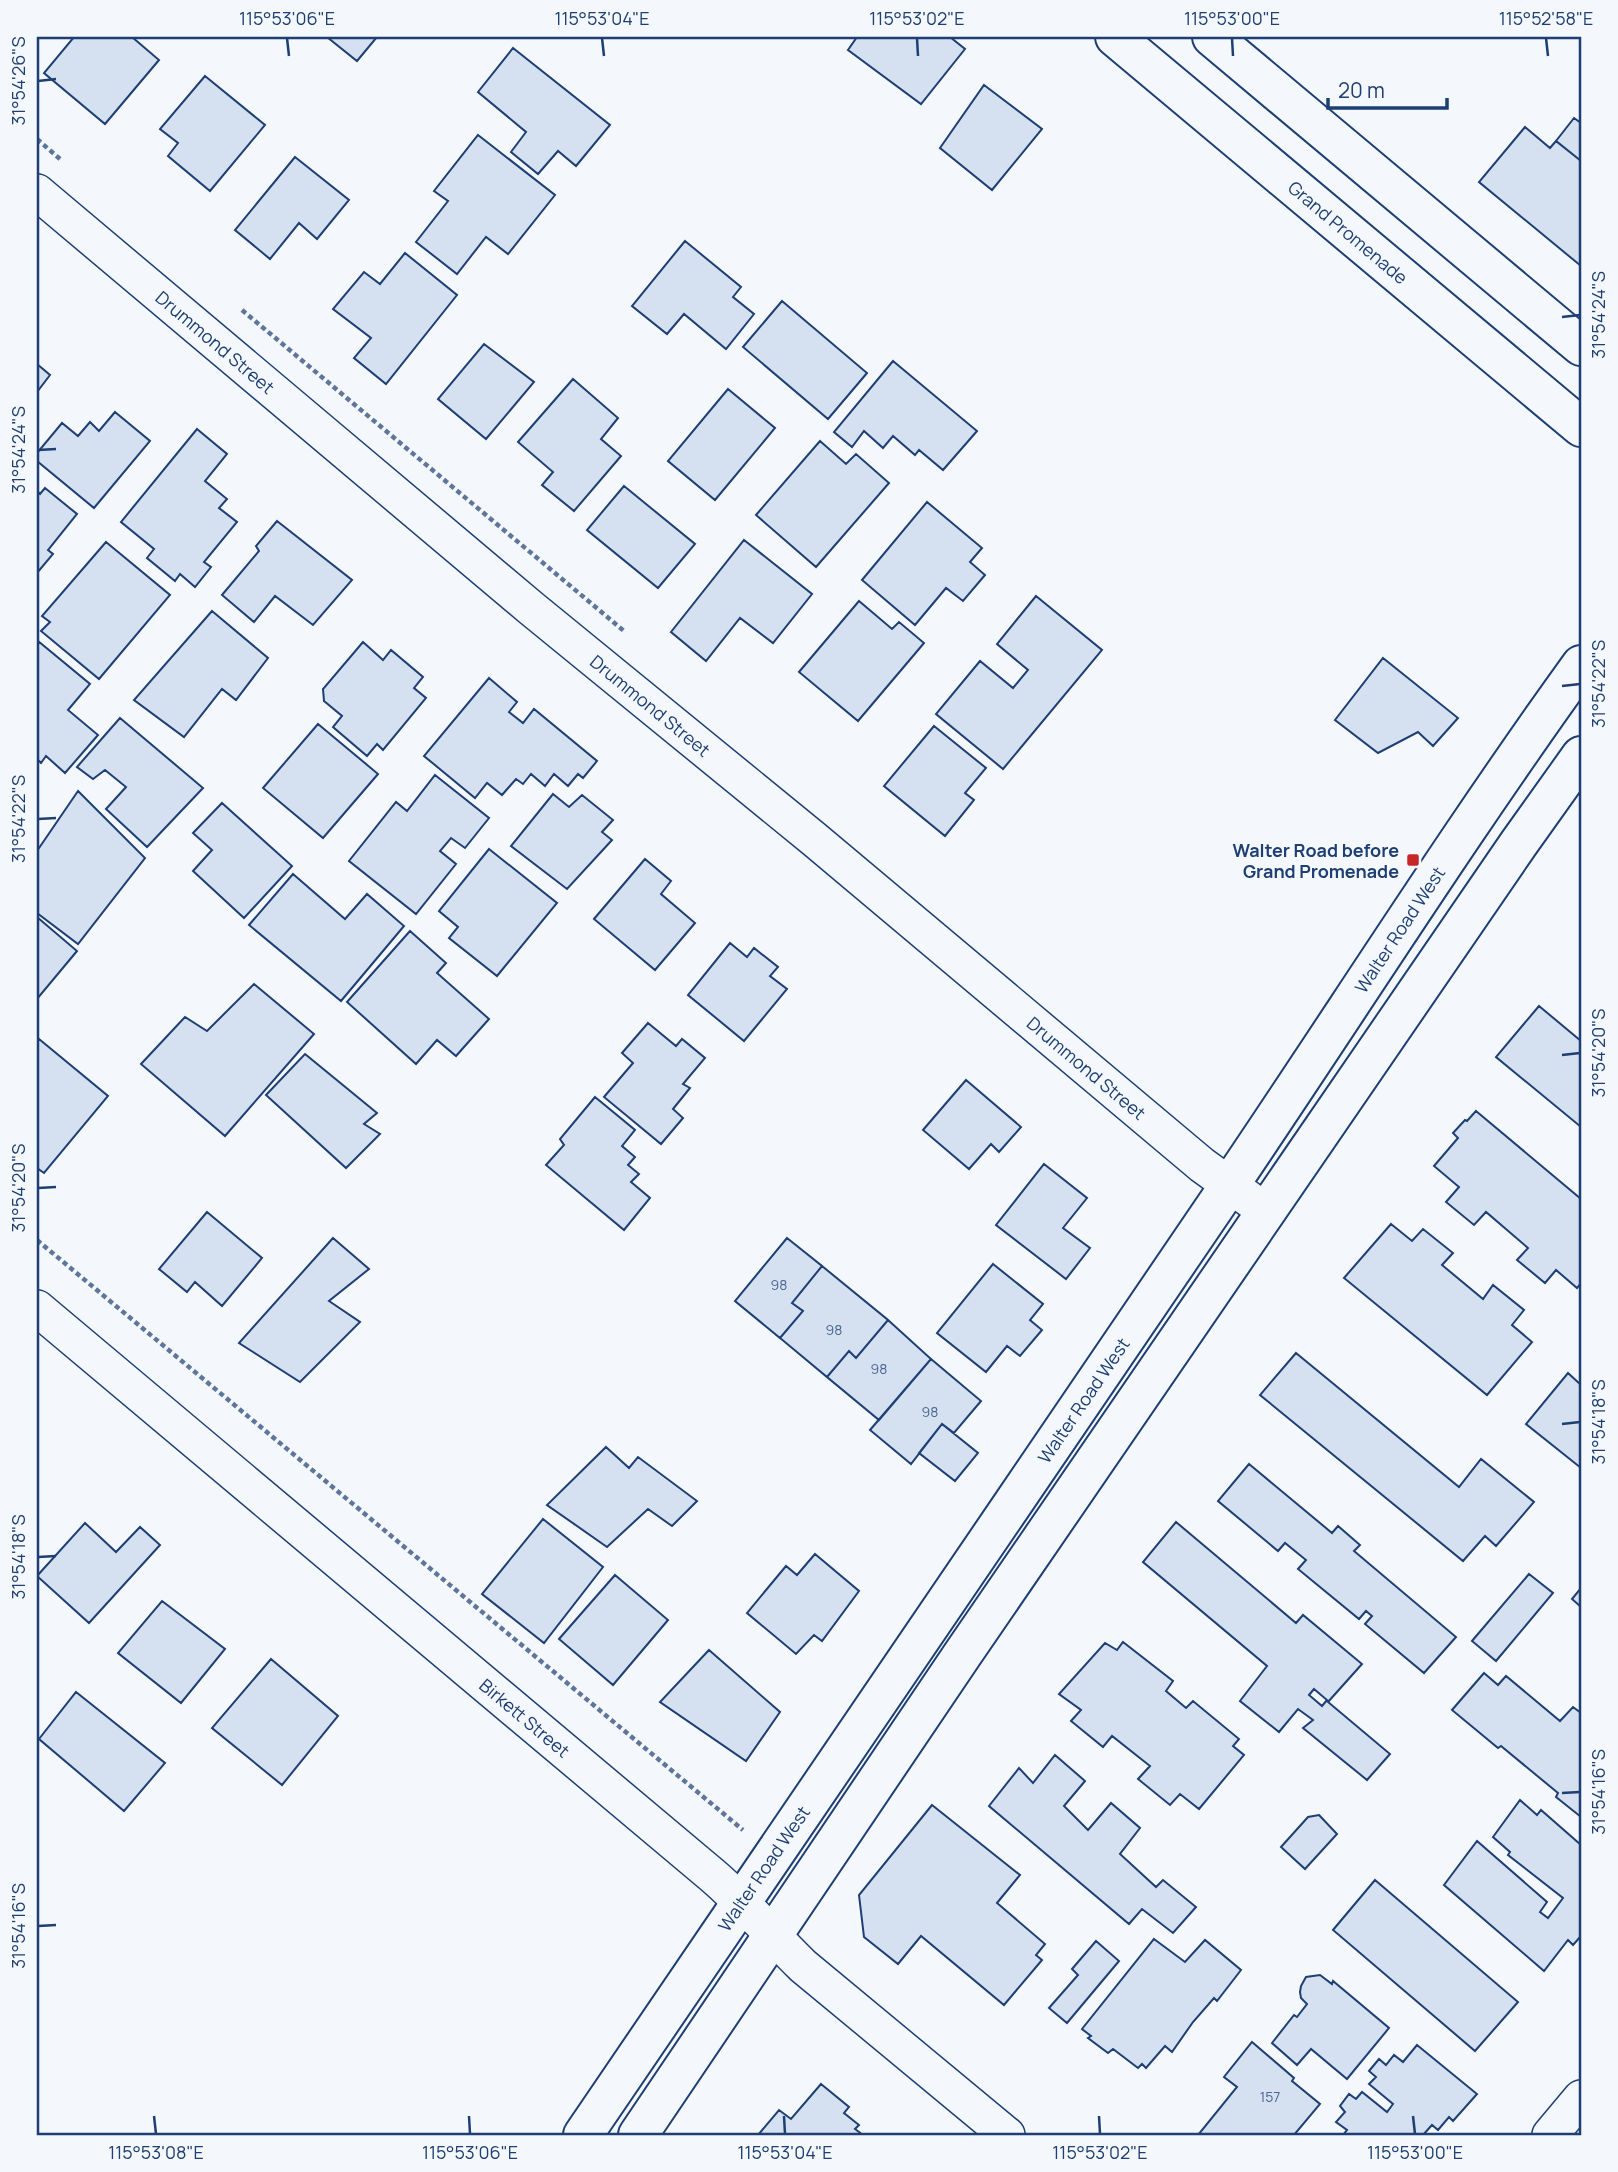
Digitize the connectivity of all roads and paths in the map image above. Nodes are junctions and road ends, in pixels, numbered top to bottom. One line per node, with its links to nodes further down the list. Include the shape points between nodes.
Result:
1 (1115, 37): 5 (main road, Grand Promenade)
2 (1212, 37): 4 (main road)
3 (37, 192): 8 (street, Drummond Street, via 531,608)
4 (1581, 346)
5 (1581, 427)
6 (1581, 665): 8 (main road, Walter Road West)
7 (1581, 757): 9 (main road)
8 (1230, 1185): 9 (street, Drummond Street); 13 (main road, Walter Road West)
9 (1267, 1212): 14 (main road)
10 (37, 1240): 12 (path)
11 (37, 1308): 13 (street, Birkett Street)
12 (747, 1833)
13 (741, 1900): 14 (street, Birkett Street); 16 (main road, Walter Road West)
14 (773, 1937): 17 (main road); 18 (street, Birkett Street)
15 (1581, 2098): 19 (street)
16 (583, 2135)
17 (638, 2135)
18 (1007, 2135)
19 (1550, 2135)

